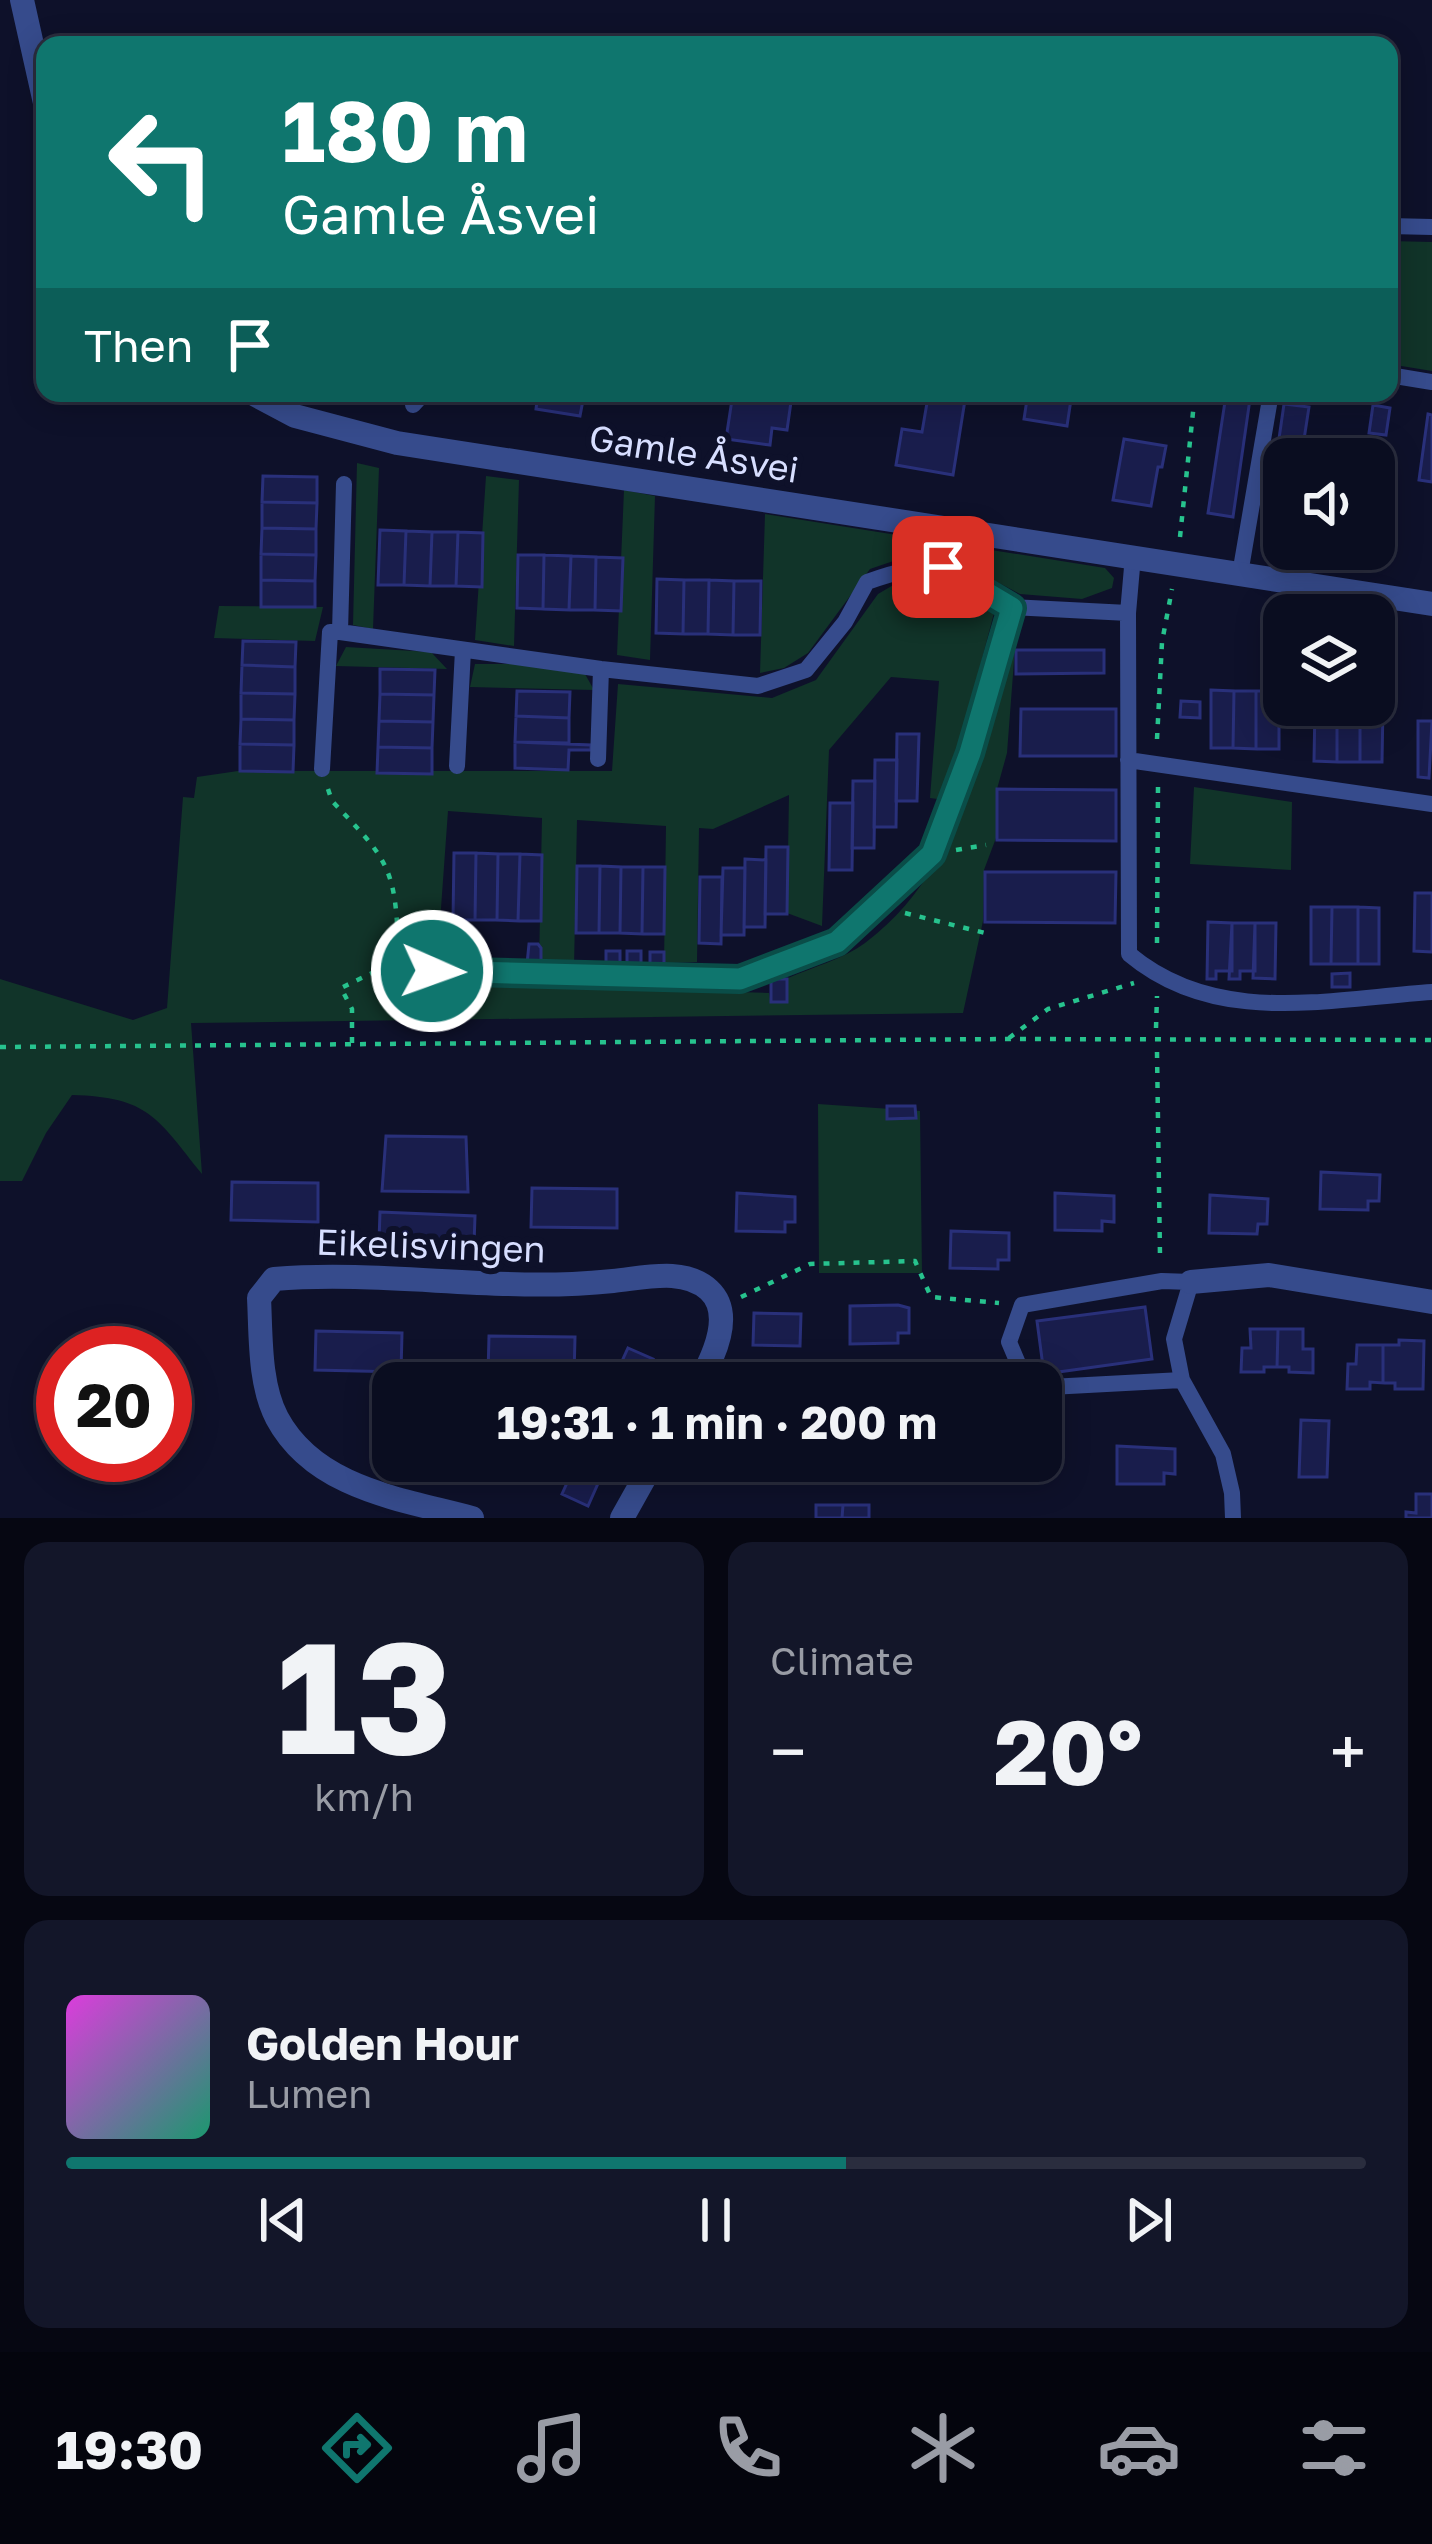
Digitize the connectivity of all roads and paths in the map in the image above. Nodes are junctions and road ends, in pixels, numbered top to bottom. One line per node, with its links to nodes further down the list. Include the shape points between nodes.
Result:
1 (22, 0): 2 (street)
2 (36, 63)
3 (1398, 226): 4 (lane)
4 (1432, 227)
5 (1398, 376): 6 (lane)
6 (1432, 382)
7 (269, 402): 11 (street, Gamle Åsvei, via 397,443)
8 (1194, 402): 12 (path)
9 (1269, 402): 13 (lane)
10 (344, 484): 17 (lane)
11 (1133, 556): 12 (street, Gamle Åsvei); 16 (lane)
12 (1177, 563): 13 (street, Gamle Åsvei); 22 (path, via 1162,642)
13 (1240, 574): 14 (street, Gamle Åsvei)
14 (1432, 604)
15 (1012, 608): 16 (lane); 19 (lane, via 943,567 908,567 867,582 806,670 758,686); 26 (lane, via 932,854)
16 (1128, 614): 21 (lane)
17 (340, 632): 18 (lane); 24 (lane, via 330,632)
18 (463, 650): 19 (lane); 23 (lane)
19 (601, 669): 20 (lane)
20 (598, 759)
21 (1128, 760): 22 (lane); 31 (lane, via 1129,954)
22 (1158, 764): 25 (lane); 31 (path)
23 (457, 766)
24 (322, 769): 29 (path, via 332,802 384,860 397,896)
25 (1432, 804)
26 (876, 906): 28 (path); 30 (lane, via 837,942 740,979)
27 (433, 932): 30 (lane)
28 (985, 934)
29 (398, 971): 30 (lane); 36 (path, via 368,972 340,988 352,1009)
30 (432, 971)
31 (1157, 977): 32 (lane, via 1212,999 1265,1004); 33 (path); 34 (path, via 1048,1009)
32 (1432, 992)
33 (1156, 1028)
34 (1007, 1039): 35 (path); 36 (path)
35 (1432, 1040)
36 (352, 1043): 37 (path)
37 (0, 1047)
38 (1156, 1052): 39 (path)
39 (1162, 1281): 40 (lane); 42 (lane)
40 (1191, 1282): 41 (street, via 1269,1275); 45 (lane, via 1174,1339)
41 (1432, 1302)
42 (1022, 1305): 43 (path, via 931,1297 915,1261 810,1264); 45 (lane, via 1009,1342 1023,1375 1051,1387)
43 (720, 1307): 44 (street, via 722,1326); 47 (street, Eikelisvingen, via 715,1294 685,1276 528,1287 274,1280 259,1298 262,1361 277,1418 310,1459 349,1484)
44 (707, 1362)
45 (1182, 1380): 49 (lane, via 1222,1454)
46 (642, 1482): 48 (street)
47 (472, 1518)
48 (622, 1518)
49 (1233, 1518)

